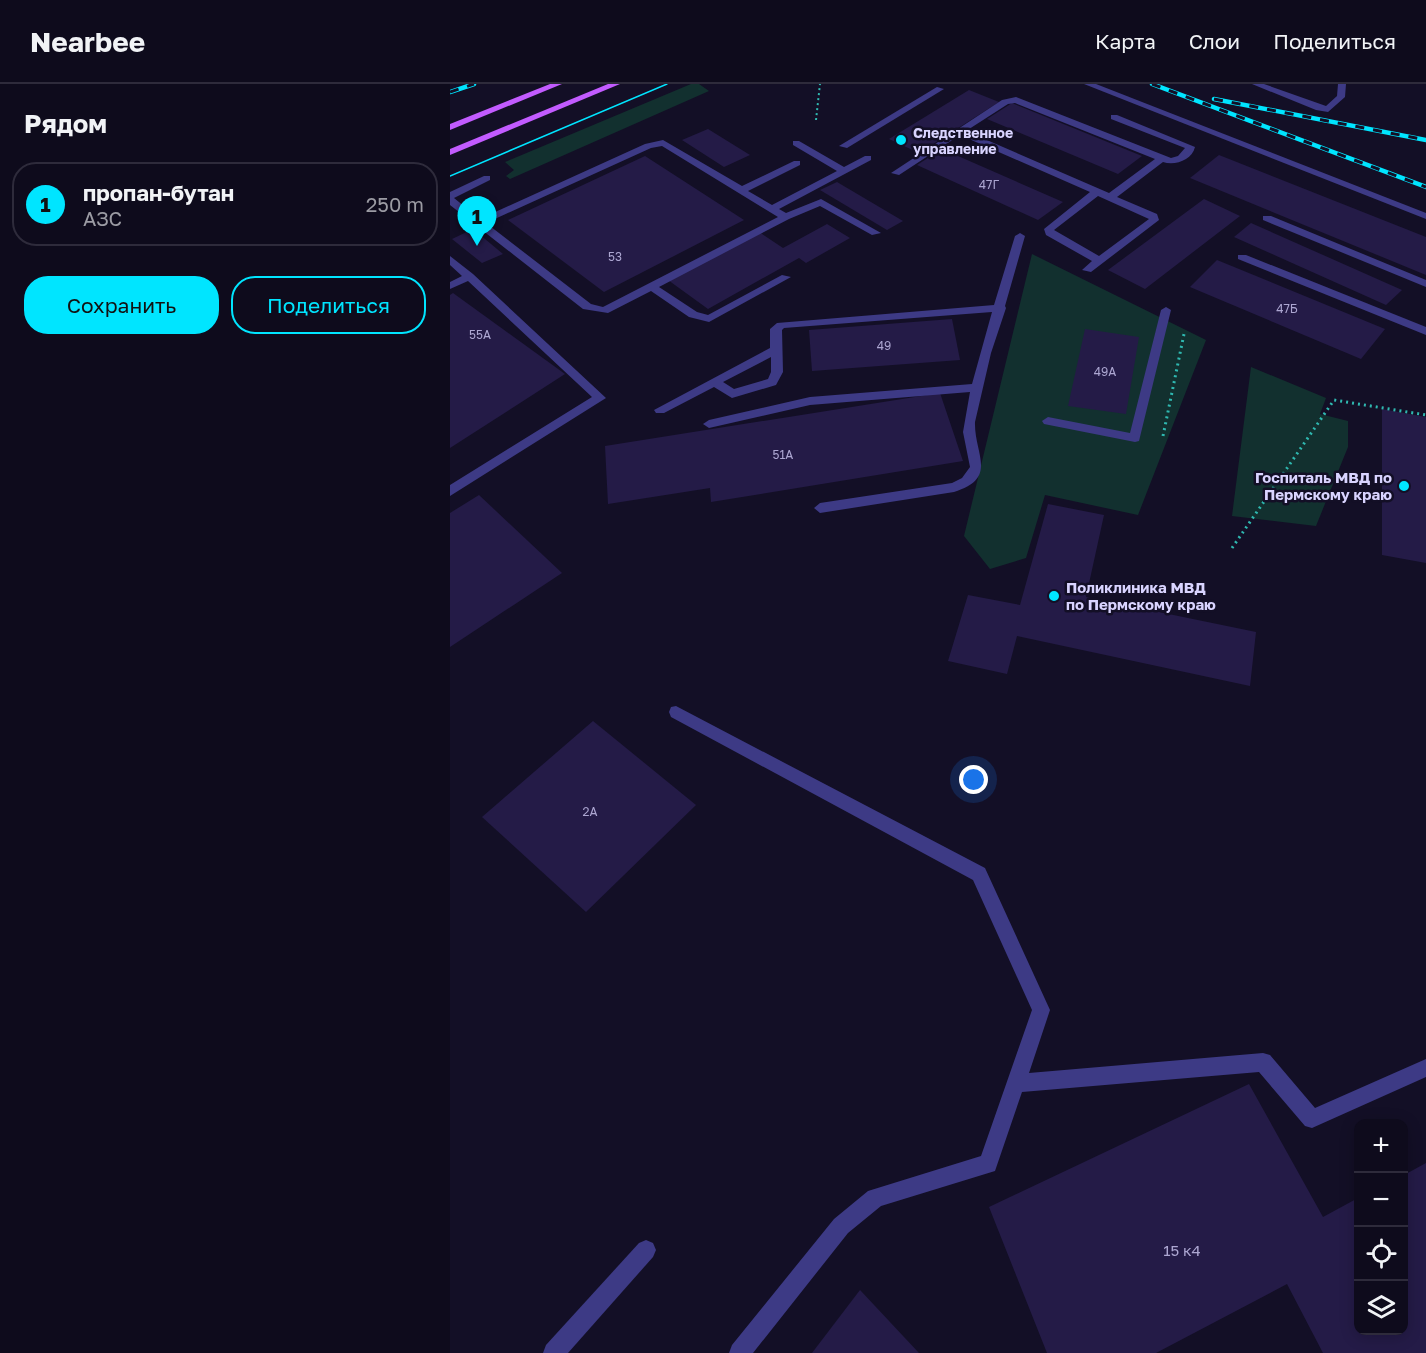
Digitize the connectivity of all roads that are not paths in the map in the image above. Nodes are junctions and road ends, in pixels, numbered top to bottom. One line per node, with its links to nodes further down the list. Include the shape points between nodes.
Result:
1 (558, 84): 8 (main road)
2 (616, 84): 12 (main road)
3 (1088, 84): 25 (lane)
4 (1256, 84): 5 (lane, via 1328,109 1341,97)
5 (1342, 84)
6 (940, 89): 11 (lane)
7 (1114, 117): 14 (lane, via 1190,147 1176,161)
8 (450, 128)
9 (960, 132): 14 (lane, via 1005,102 1016,100); 17 (lane); 20 (lane)
10 (796, 143): 16 (lane)
11 (844, 146)
12 (450, 152)
13 (868, 158): 16 (lane)
14 (1162, 158): 22 (lane)
15 (797, 163): 19 (lane)
16 (844, 171): 24 (lane)
17 (896, 172)
18 (487, 178): 21 (lane)
19 (742, 190): 24 (lane); 28 (lane, via 672,147 656,143)
20 (1098, 191): 22 (lane); 33 (lane, via 1049,229 1056,238)
21 (450, 196)
22 (1111, 197): 33 (lane, via 1147,212 1154,220)
23 (450, 201): 28 (lane)
24 (771, 209): 26 (lane)
25 (1426, 216)
26 (785, 217): 29 (lane, via 821,201); 39 (lane)
27 (1266, 218): 37 (lane)
28 (479, 223): 39 (lane, via 596,311 613,308)
29 (876, 233)
30 (1020, 236): 40 (lane)
31 (1242, 257): 42 (lane)
32 (450, 259): 35 (lane)
33 (1100, 261): 34 (lane)
34 (1087, 270)
35 (469, 276): 38 (lane); 49 (lane, via 600,398)
36 (786, 278): 39 (lane, via 709,319 693,315)
37 (1426, 284)
38 (450, 286)
39 (653, 287)
40 (1001, 308): 43 (lane, via 789,324 776,329); 45 (lane)
41 (1166, 310): 47 (lane, via 1136,438)
42 (1426, 331)
43 (776, 350): 44 (lane); 44 (lane, via 777,372 772,382 732,393)
44 (714, 382): 46 (lane)
45 (979, 387): 48 (lane, via 810,401); 50 (lane, via 968,425 977,463 975,474 966,483)
46 (660, 410)
47 (1048, 421)
48 (709, 424)
49 (450, 491)
50 (820, 508)
51 (676, 712): 53 (lane, via 979,874 1041,1010)
52 (1426, 1068): 53 (lane, via 1312,1119 1263,1062)
53 (1016, 1083): 56 (lane, via 988,1164 875,1198 841,1226)
54 (646, 1250): 55 (lane)
55 (554, 1353)
56 (740, 1353)

